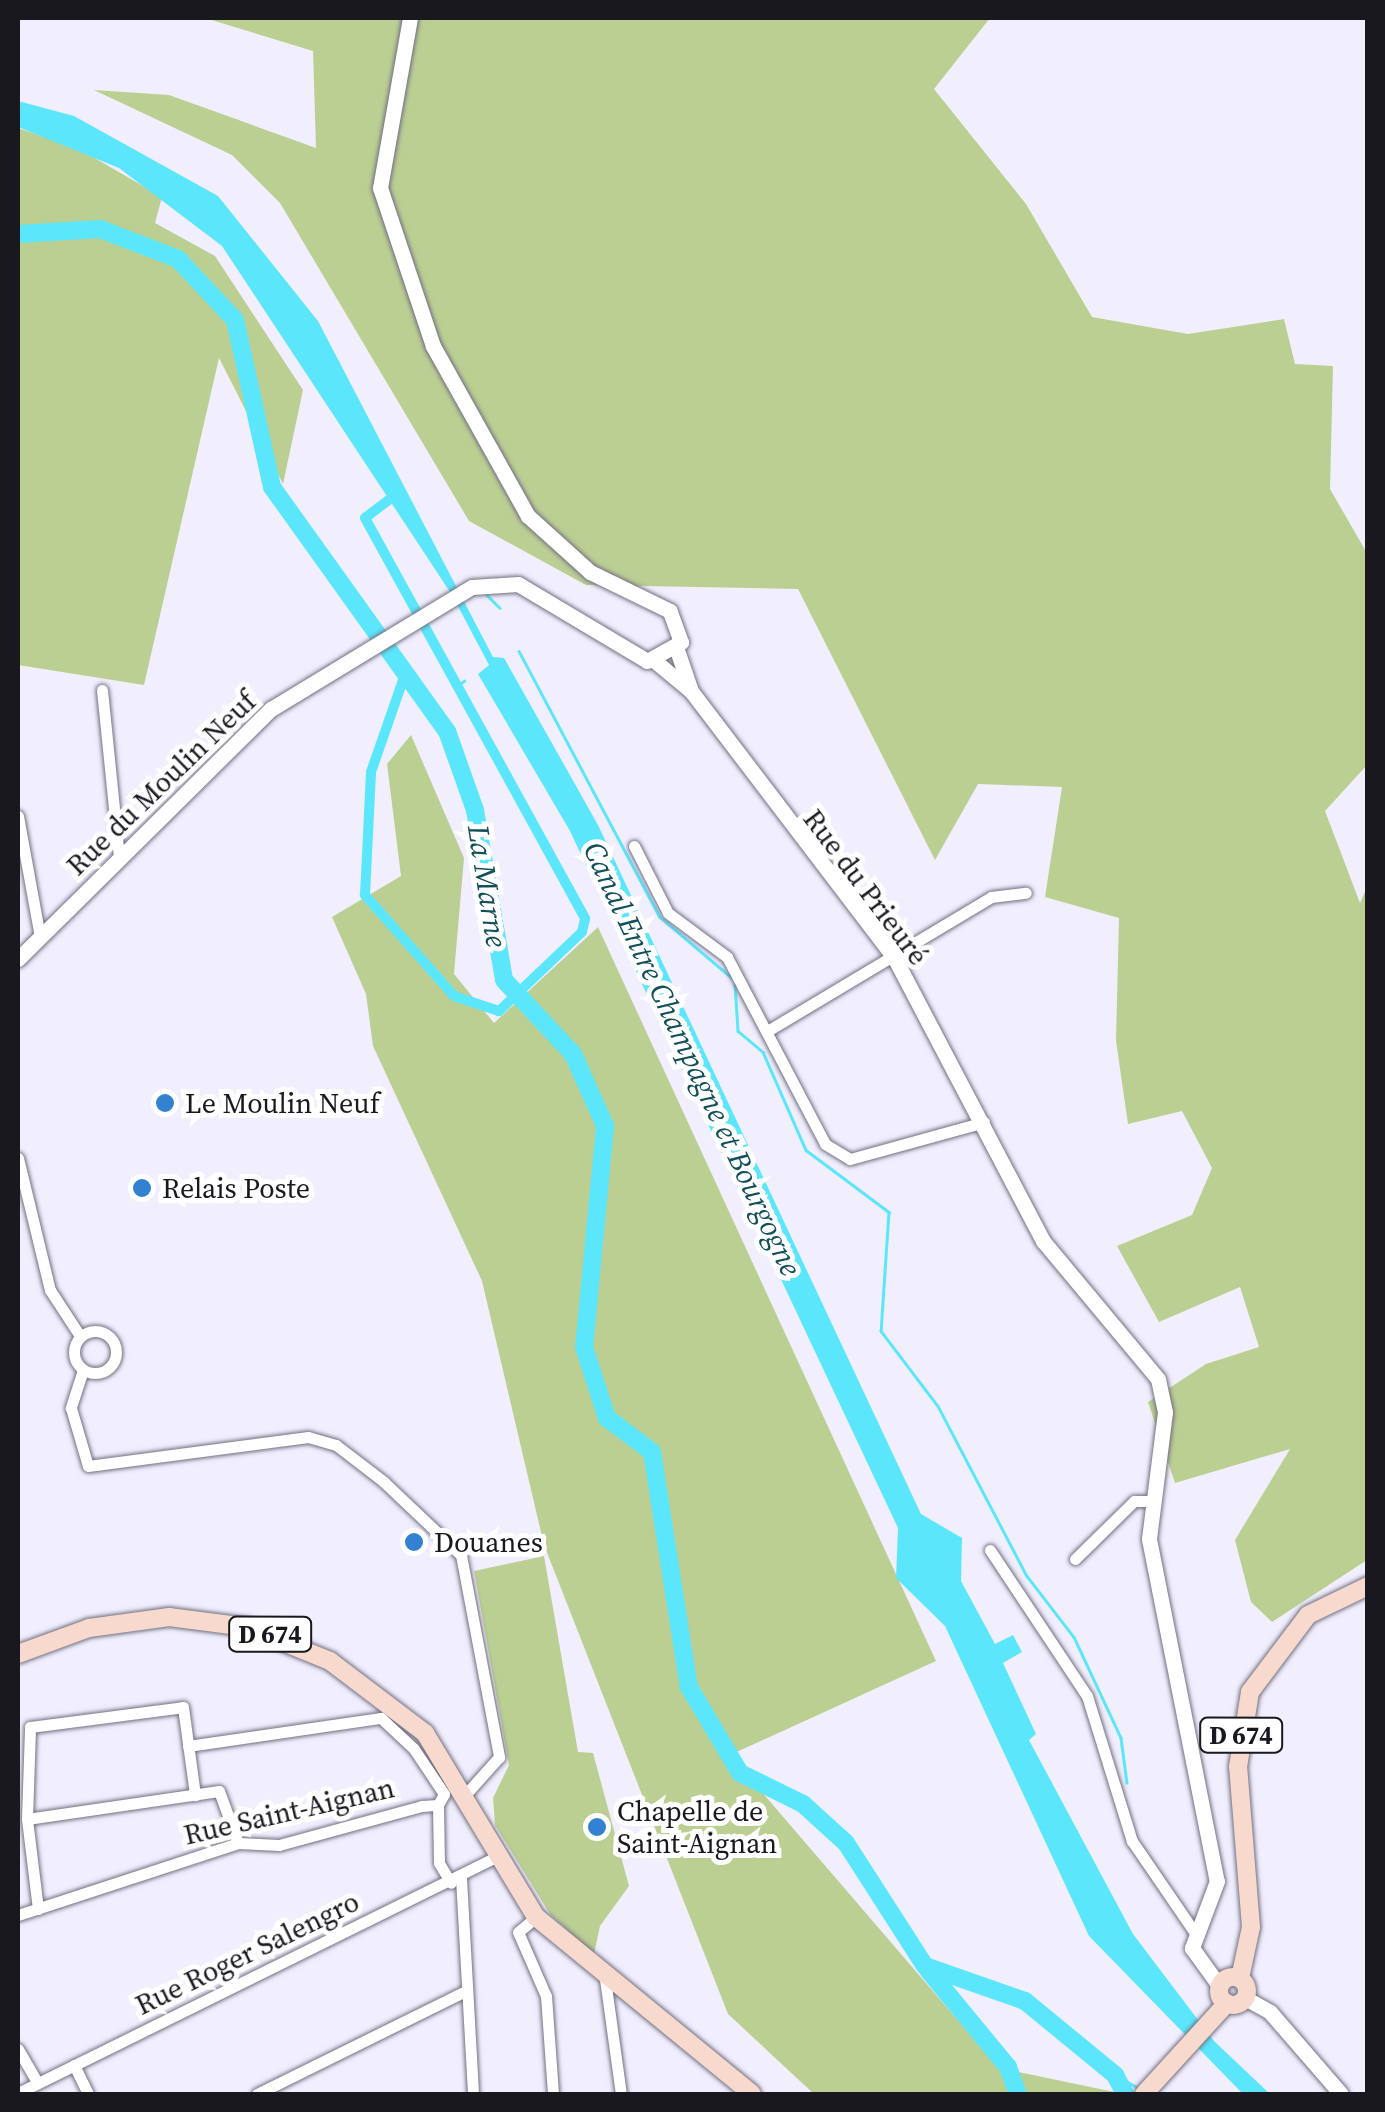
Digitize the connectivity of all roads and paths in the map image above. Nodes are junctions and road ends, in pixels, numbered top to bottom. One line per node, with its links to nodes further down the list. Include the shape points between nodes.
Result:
1 (410, 18): 3 (street, Rue du Prieuré, via 380,188 433,346 528,516 590,572 658,604 682,628)
2 (470, 588): 4 (street, Rue du Prieuré, via 495,578 518,584); 9 (street, Rue du Moulin Neuf, via 271,709)
3 (677, 650): 4 (street); 6 (street, Rue du Prieuré)
4 (656, 662): 6 (street, Rue du Prieuré)
5 (102, 690): 9 (street)
6 (692, 691): 13 (street, Rue du Prieuré)
7 (18, 816): 11 (street)
8 (634, 846): 14 (street, via 668,913 726,957)
9 (119, 858): 11 (street, Rue du Moulin Neuf)
10 (1026, 894): 13 (street, via 991,898)
11 (40, 937): 12 (street, Rue du Moulin Neuf)
12 (18, 959)
13 (895, 959): 14 (street); 15 (street, Rue du Prieuré)
14 (769, 1030): 15 (street, via 808,1124 850,1158)
15 (984, 1122): 19 (street, Rue du Prieuré, via 1054,1256 1158,1379 1166,1412)
16 (18, 1158): 17 (street, via 50,1290)
17 (80, 1336): 18 (street, via 73,1353); 18 (street, via 100,1331 116,1351 106,1370)
18 (83, 1370): 28 (street, via 70,1408 88,1466 308,1438 336,1446 416,1512 465,1564 497,1767)
19 (1152, 1501): 21 (street, via 1134,1500); 37 (street, Rue du Prieuré, via 1149,1539 1217,1881)
20 (990, 1550): 37 (street, via 1087,1696 1132,1841)
21 (1074, 1559)
22 (1368, 1586): 38 (main road, D 674, via 1293,1630 1244,1711 1238,1767 1250,1928)
23 (18, 1654): 28 (main road, D 674, via 144,1618 278,1636 387,1700 425,1734)
24 (188, 1746): 26 (street, via 183,1707 30,1727); 27 (street); 29 (street, via 381,1718 414,1749 444,1794)
25 (18, 1773): 26 (street)
26 (32, 1773): 30 (street)
27 (195, 1795): 30 (street); 31 (street, via 228,1800)
28 (465, 1796): 32 (main road, D 674)
29 (438, 1805): 31 (street, Rue Saint-Aignan, via 278,1844); 33 (street, Rue Saint-Aignan, via 438,1863)
30 (27, 1819): 34 (street)
31 (238, 1843): 34 (street, Rue Saint-Aignan)
32 (498, 1856): 33 (street, Rue Roger Salengro); 36 (main road, D 674)
33 (456, 1880): 40 (street, Rue Saint-Aignan); 44 (street, Rue Roger Salengro)
34 (38, 1908): 35 (street, Rue Saint-Aignan)
35 (18, 1914)
36 (536, 1917): 39 (main road, D 674); 51 (street, via 518,1932 546,1996)
37 (1194, 1930): 41 (street, via 1197,1964)
38 (1240, 1978): 41 (main road); 42 (main road)
39 (605, 1980): 52 (street); 53 (main road, D 674)
40 (467, 1990): 49 (street); 50 (street, Rue Saint-Aignan)
41 (1223, 1995): 42 (main road); 46 (main road, via 1210,2029)
42 (1246, 1998): 54 (street, via 1270,2012)
43 (18, 2049): 45 (street)
44 (74, 2065): 45 (street, Rue Roger Salengro); 48 (street)
45 (38, 2083): 47 (street, Rue Roger Salengro)
46 (1150, 2088)
47 (18, 2093)
48 (88, 2094)
49 (258, 2094)
50 (473, 2094)
51 (553, 2094)
52 (620, 2094)
53 (752, 2094)
54 (1342, 2094)

